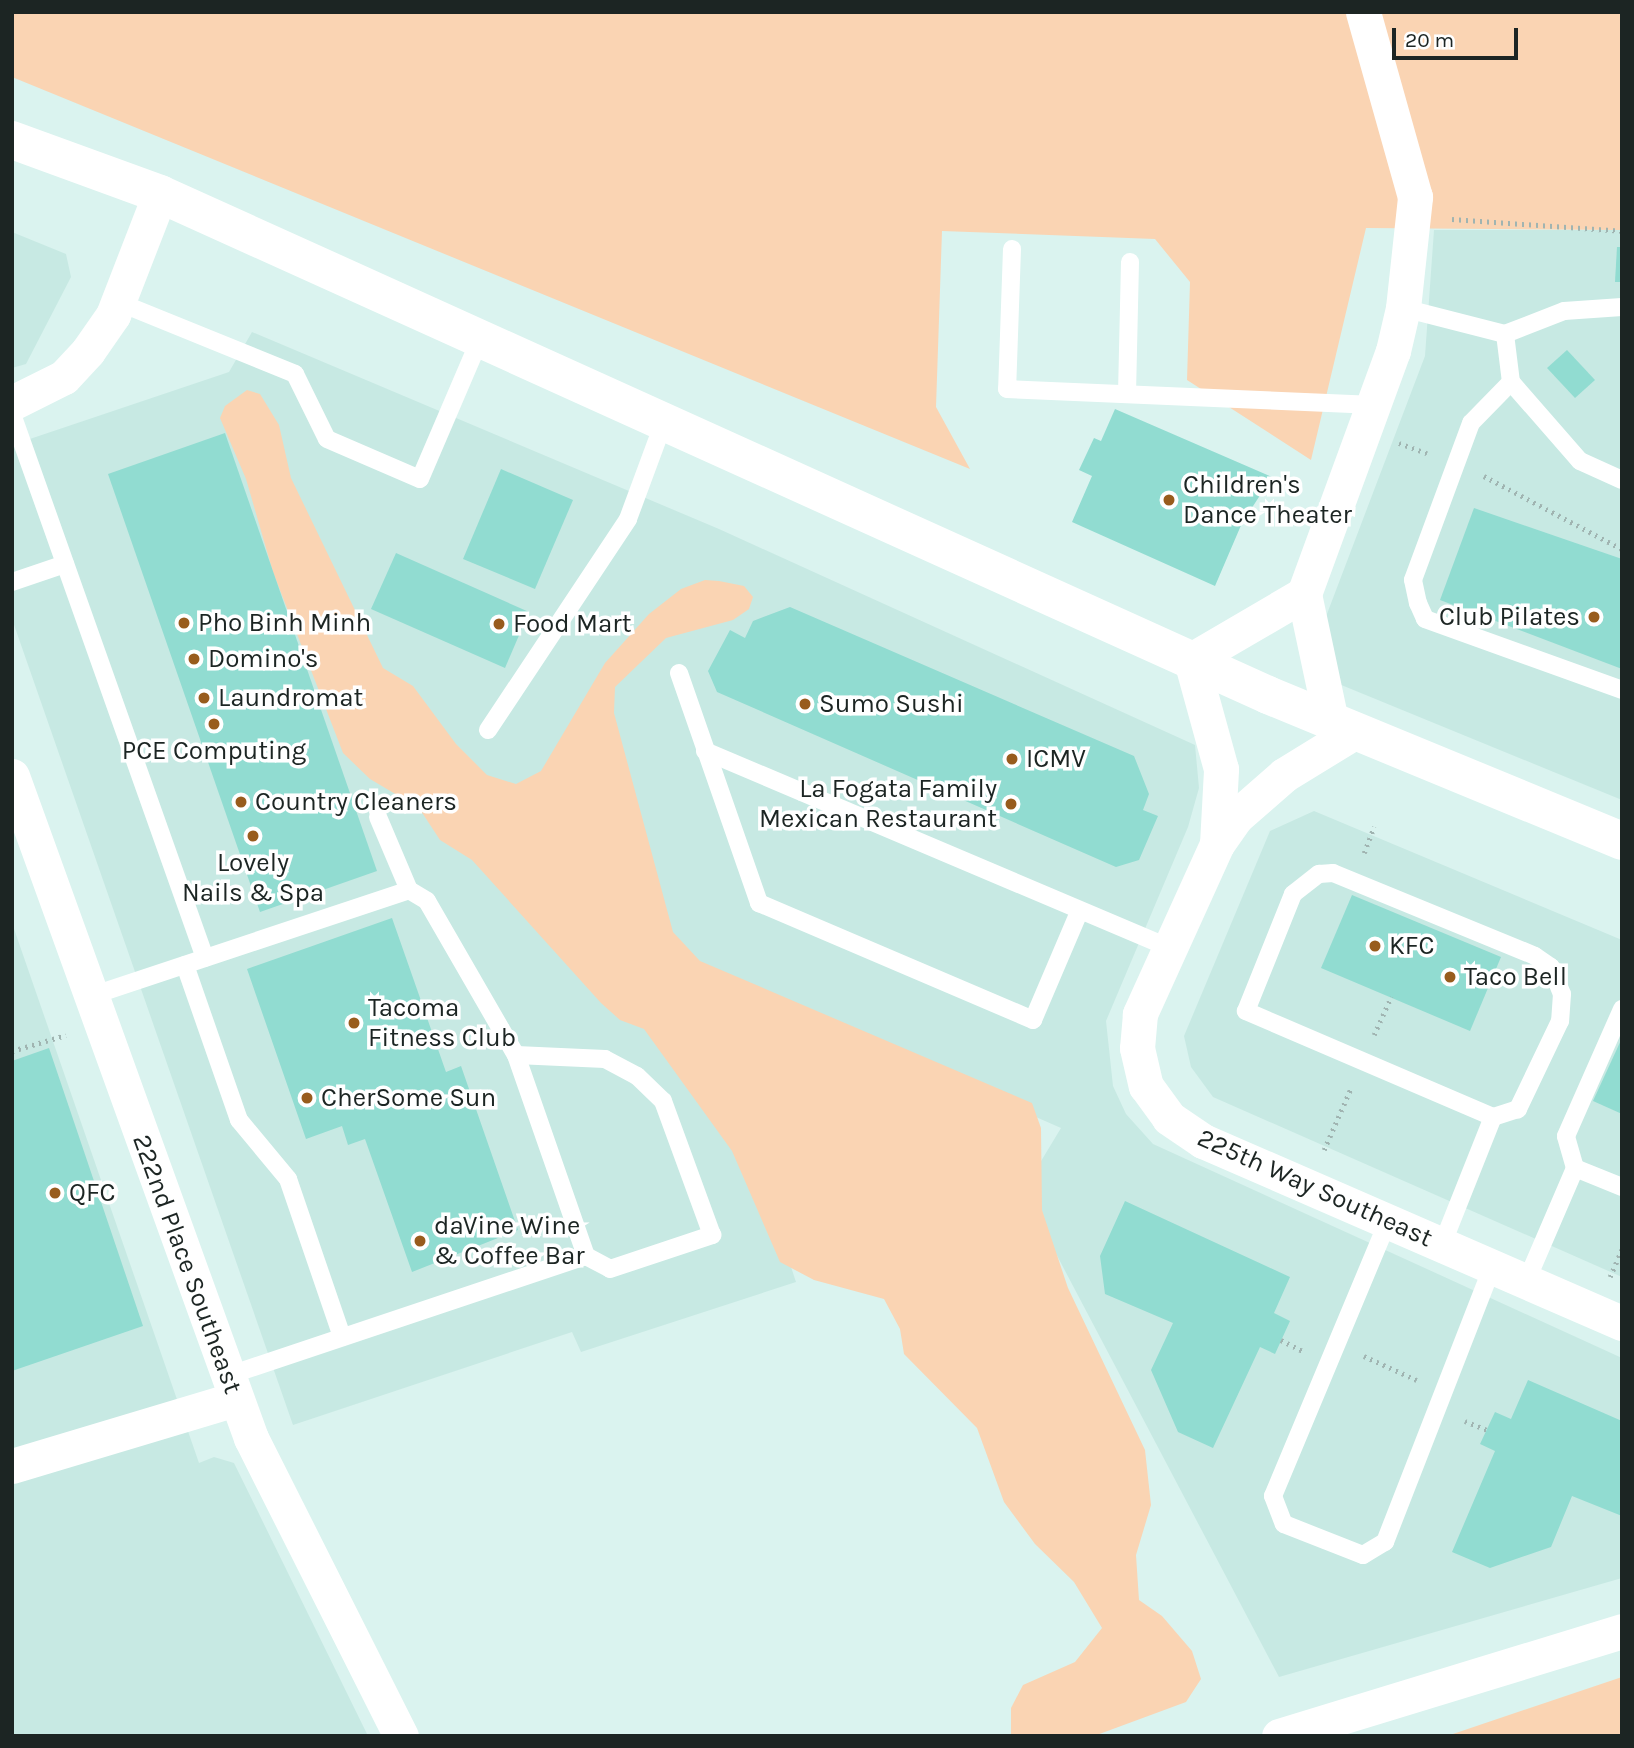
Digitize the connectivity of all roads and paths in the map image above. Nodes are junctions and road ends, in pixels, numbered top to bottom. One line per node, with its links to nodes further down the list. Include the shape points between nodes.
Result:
1 (1363, 12): 4 (street, via 1415,197)
2 (12, 140): 3 (main road)
3 (160, 194): 8 (street); 12 (main road)
4 (1412, 216): 5 (path); 10 (street)
5 (1622, 231)
6 (1012, 249): 14 (lane, via 1007,389)
7 (1130, 262): 14 (lane)
8 (118, 302): 12 (lane, via 295,374 327,439 420,479); 15 (street, via 88,351 64,377)
9 (1622, 307): 11 (lane, via 1564,311)
10 (1403, 309): 11 (lane); 17 (street)
11 (1505, 334): 13 (lane)
12 (481, 337): 18 (main road)
13 (1511, 382): 19 (lane, via 1471,423); 20 (lane, via 1580,461)
14 (1127, 394): 17 (lane)
15 (12, 403)
16 (12, 414): 22 (lane)
17 (1371, 418): 19 (path); 24 (street)
18 (665, 419): 25 (main road); 29 (lane, via 628,519)
19 (1456, 464): 21 (path); 27 (lane, via 1413,580 1425,619)
20 (1622, 480)
21 (1622, 549)
22 (65, 564): 23 (lane); 38 (lane)
23 (12, 582)
24 (1304, 594): 25 (street); 28 (street)
25 (1191, 660): 28 (main road); 34 (street, via 1221,769)
26 (679, 673): 30 (lane)
27 (1622, 690)
28 (1342, 727): 33 (main road); 34 (street, via 1236,817)
29 (488, 730)
30 (705, 751): 36 (lane); 36 (lane, via 759,903 1033,1020)
31 (12, 776): 40 (street, 222nd Place Southeast)
32 (378, 817): 35 (lane)
33 (1622, 841)
34 (1217, 844): 37 (street, 225th Way Southeast)
35 (409, 890): 38 (lane); 44 (lane, via 427,901)
36 (1079, 912): 37 (lane)
37 (1170, 948): 48 (street, 225th Way Southeast, via 1136,1032 1140,1067 1153,1100 1169,1118 1203,1141)
38 (205, 958): 39 (lane)
39 (185, 965): 40 (lane); 54 (lane, via 239,1120 288,1178)
40 (91, 996): 57 (street, 222nd Place Southeast)
41 (1622, 1009): 46 (lane, via 1566,1136)
42 (59, 1037): 43 (path)
43 (12, 1051)
44 (516, 1055): 50 (lane); 50 (lane, via 605,1059 638,1076 663,1101 712,1235 610,1269)
45 (1493, 1117): 45 (lane, via 1246,1011 1293,894 1319,874 1348,878 1535,956 1558,978 1563,1007 1560,1021 1518,1109); 49 (lane)
46 (1576, 1168): 47 (lane); 52 (lane)
47 (1622, 1187)
48 (1388, 1221): 49 (street, 225th Way Southeast); 56 (lane)
49 (1442, 1245): 51 (street, 225th Way Southeast)
50 (586, 1256): 54 (lane)
51 (1493, 1267): 52 (street, 225th Way Southeast); 58 (lane)
52 (1527, 1282): 53 (street, 225th Way Southeast)
53 (1622, 1323)
54 (342, 1337): 57 (lane)
55 (1281, 1340): 56 (path, via 1305,1352)
56 (1333, 1353): 58 (path, via 1361,1354 1430,1386); 58 (lane, via 1273,1496 1284,1524 1363,1555 1385,1542)
57 (231, 1387): 60 (street); 62 (street, 222nd Place Southeast)
58 (1441, 1399): 59 (path, via 1459,1418)
59 (1487, 1430)
60 (12, 1466)
61 (1622, 1631): 63 (street)
62 (401, 1736)
63 (1279, 1736)

